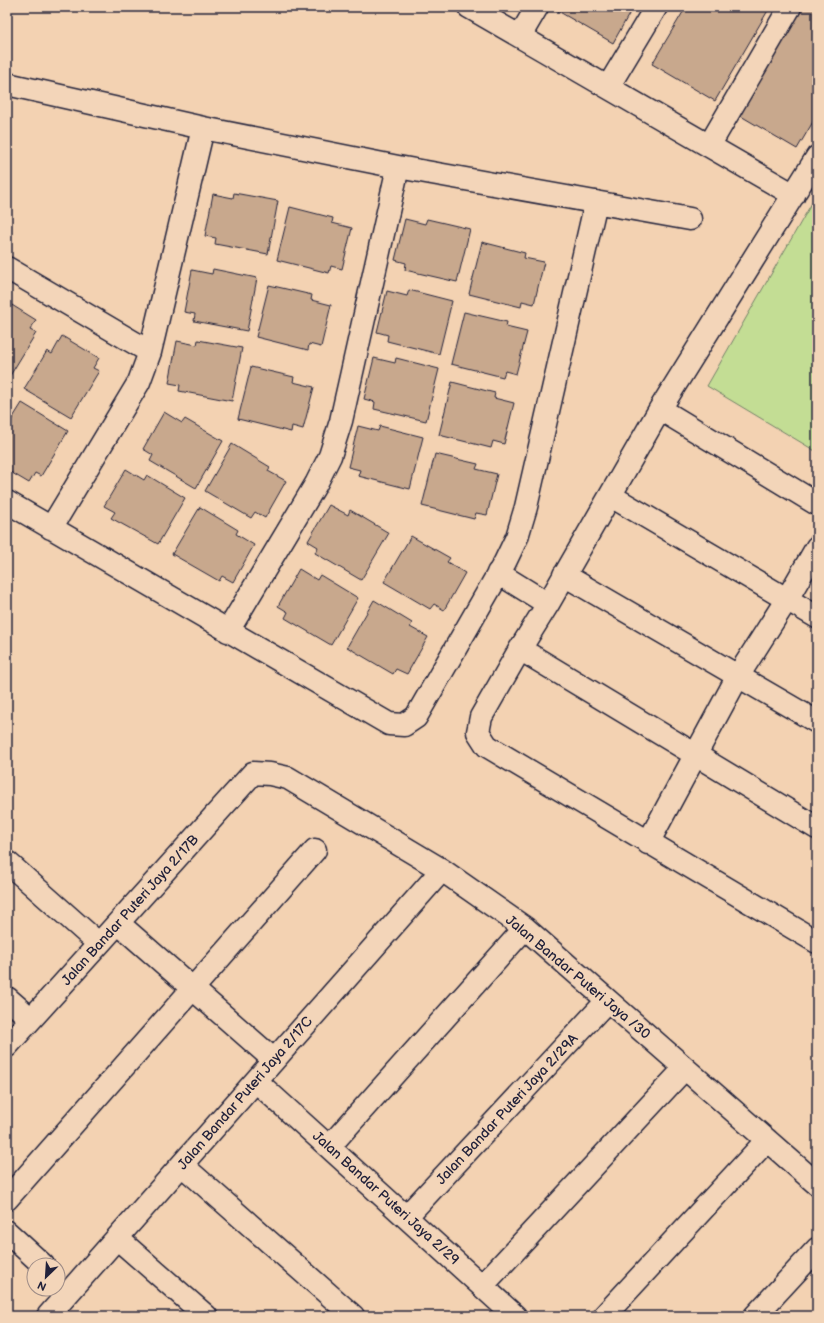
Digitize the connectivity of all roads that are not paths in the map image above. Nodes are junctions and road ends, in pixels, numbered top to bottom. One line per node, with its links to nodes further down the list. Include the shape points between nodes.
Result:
1 (469, 7): 5 (street)
2 (537, 7): 5 (street)
3 (656, 7): 7 (street)
4 (790, 7): 9 (street)
5 (520, 36): 7 (street)
6 (7, 84): 8 (street)
7 (608, 87): 9 (street)
8 (203, 128): 11 (street); 16 (street)
9 (709, 146): 12 (street)
10 (817, 157): 12 (street)
11 (398, 167): 13 (street); 28 (street, via 341,421 330,456 316,484)
12 (794, 195): 17 (street)
13 (596, 202): 14 (street); 23 (street, via 526,507 517,537)
14 (690, 219)
15 (7, 268): 16 (street)
16 (150, 352): 21 (street, via 139,382)
17 (660, 409): 18 (street); 20 (street)
18 (611, 496): 24 (street); 25 (street)
19 (7, 502): 21 (street)
20 (817, 504)
21 (51, 528): 28 (street)
22 (817, 547): 25 (street)
23 (498, 573): 26 (street); 28 (street, via 416,717 404,725 389,724)
24 (564, 576): 26 (street); 30 (street)
25 (787, 599): 27 (street); 30 (street)
26 (548, 604): 29 (street)
27 (817, 617)
28 (228, 630)
29 (520, 649): 32 (street); 35 (street, via 481,717 478,732 487,746)
30 (738, 676): 31 (street); 32 (street)
31 (817, 722)
32 (696, 755): 34 (street); 35 (street)
33 (253, 773): 38 (street, Jalan Bandar Puteri Jaya /30, via 288,778); 39 (street, Jalan Bandar Puteri Jaya 2/17B)
34 (817, 828)
35 (648, 843): 41 (street)
36 (315, 850): 43 (street)
37 (7, 862): 42 (street)
38 (442, 870): 40 (street, Jalan Bandar Puteri Jaya /30); 48 (street, Jalan Bandar Puteri Jaya 2/17C)
39 (118, 923): 42 (street, Jalan Bandar Puteri Jaya 2/17B); 43 (street)
40 (525, 928): 45 (street, Jalan Bandar Puteri Jaya /30); 52 (street)
41 (817, 942)
42 (99, 944): 46 (street, Jalan Bandar Puteri Jaya 2/17B)
43 (192, 988): 48 (street); 55 (street)
44 (7, 998): 46 (street)
45 (608, 1001): 49 (street, Jalan Bandar Puteri Jaya /30); 56 (street, Jalan Bandar Puteri Jaya 2/29A)
46 (31, 1019): 47 (street, Jalan Bandar Puteri Jaya 2/17B)
47 (7, 1046)
48 (274, 1060): 50 (street, Jalan Bandar Puteri Jaya 2/17C)
49 (685, 1068): 51 (street, Jalan Bandar Puteri Jaya /30); 62 (street)
50 (256, 1080): 52 (street, Jalan Bandar Puteri Jaya 2/29); 53 (street, Jalan Bandar Puteri Jaya 2/17C)
51 (767, 1140): 54 (street, Jalan Bandar Puteri Jaya /30); 68 (street)
52 (329, 1147): 56 (street, Jalan Bandar Puteri Jaya 2/29)
53 (182, 1165): 58 (street, Jalan Bandar Puteri Jaya 2/17C); 67 (street)
54 (817, 1184)
55 (7, 1199)
56 (406, 1217): 62 (street, Jalan Bandar Puteri Jaya 2/29)
57 (7, 1232): 60 (street)
58 (117, 1238): 61 (street, Jalan Bandar Puteri Jaya 2/17C); 66 (street)
59 (817, 1249): 69 (street)
60 (34, 1257)
61 (66, 1283)
62 (482, 1286): 64 (street, Jalan Bandar Puteri Jaya 2/29)
63 (58, 1297): 65 (street, Jalan Bandar Puteri Jaya 2/17C)
64 (503, 1312)
65 (50, 1315)
66 (206, 1316)
67 (353, 1316)
68 (604, 1316)
69 (755, 1316)

